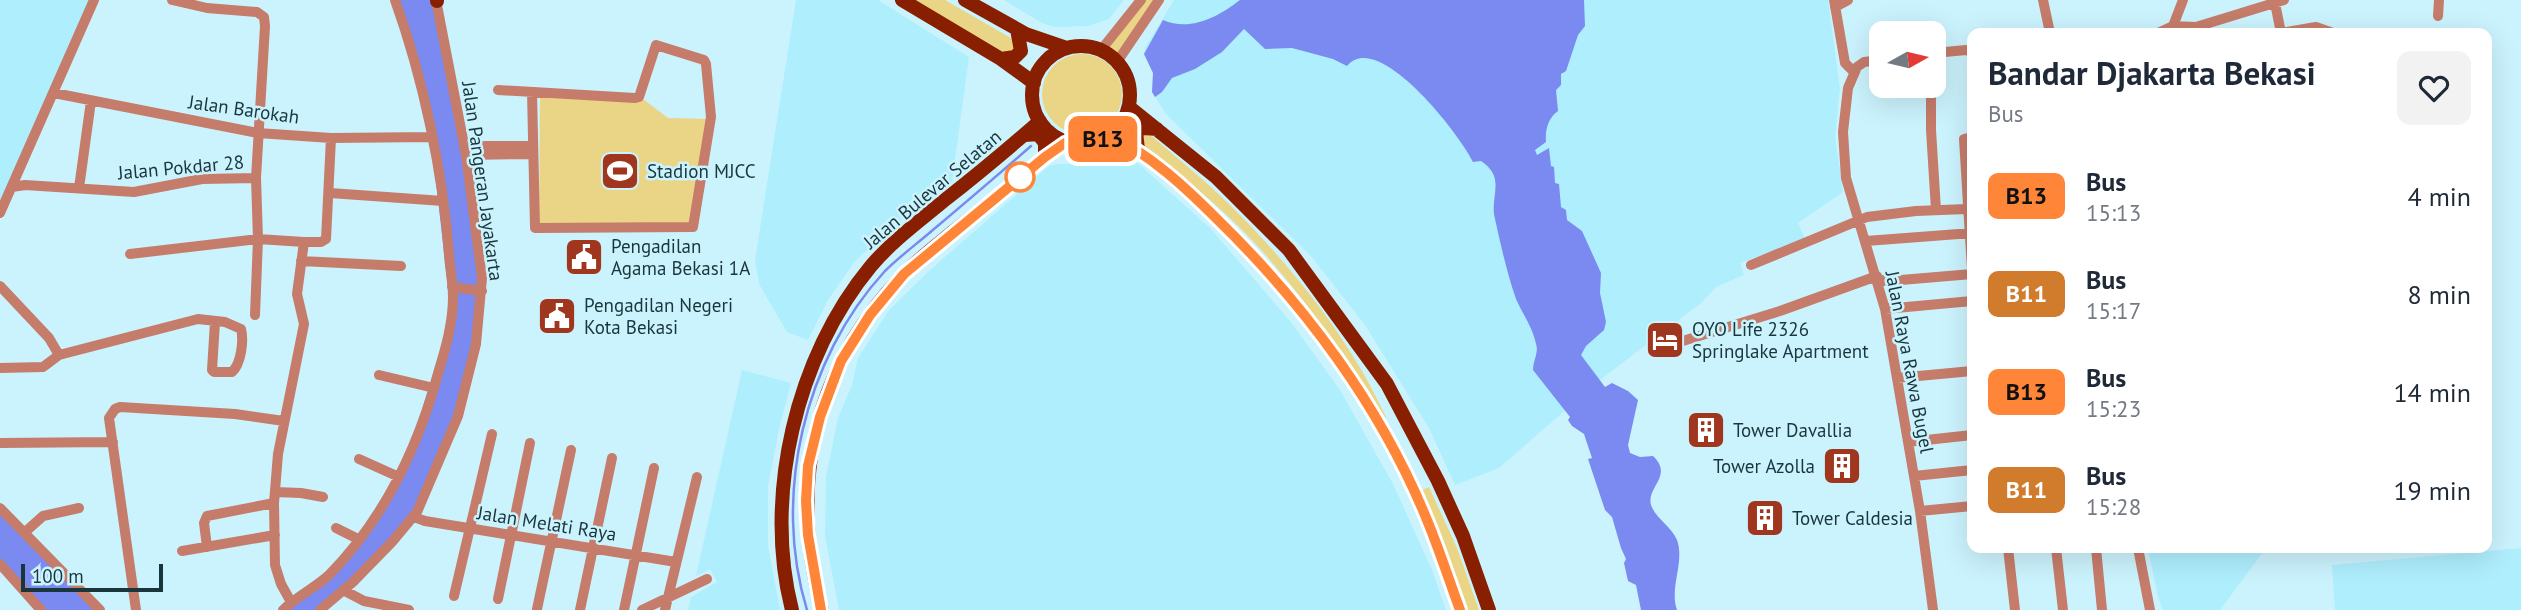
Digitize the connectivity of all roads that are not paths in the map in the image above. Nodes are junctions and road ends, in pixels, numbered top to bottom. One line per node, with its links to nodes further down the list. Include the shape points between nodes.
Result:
1 (94, 0): 33 (street)
2 (172, 0): 15 (street, via 207,8)
3 (395, 0): 42 (street)
4 (437, 0): 46 (street, Jalan Pangeran Jayakarta)
5 (902, 0): 26 (main road)
6 (965, 0): 21 (main road)
7 (1141, 0): 23 (street)
8 (1159, 0): 28 (street)
9 (1848, 0): 14 (street)
10 (2043, 0): 18 (street)
11 (2183, 0): 17 (street)
12 (2439, 0): 16 (street)
13 (2280, 2): 17 (street, via 2196,27); 20 (street)
14 (1834, 4): 29 (street, via 1845,63)
15 (236, 5): 39 (street, via 264,17)
16 (2438, 16)
17 (2173, 26): 19 (street)
18 (2049, 28)
19 (2169, 28)
20 (2281, 28)
21 (1017, 29): 22 (main road); 26 (main road, via 1021,51)
22 (1067, 48): 23 (main road); 30 (main road, via 1046,61)
23 (1101, 50): 28 (main road)
24 (1967, 50): 25 (street)
25 (1946, 52)
26 (1001, 59): 30 (main road)
27 (1869, 61): 29 (street)
28 (1117, 62): 36 (main road, via 1126,75)
29 (1854, 72): 58 (street, Jalan Raya Rawa Bugel, via 1843,132 1846,178)
30 (1034, 83): 37 (main road)
31 (498, 90): 32 (street)
32 (532, 92): 47 (street); 47 (street, via 637,98 656,45 704,60 712,117 690,229 537,229)
33 (54, 93): 35 (street, Jalan Barokah); 51 (street)
34 (1931, 98): 56 (street)
35 (90, 102): 39 (street, Jalan Barokah); 52 (street)
36 (1129, 107): 38 (main road); 41 (main road, via 1122,123)
37 (1040, 121): 40 (main road, Jalan Bulevar Selatan); 45 (main road)
38 (1157, 129): 48 (main road, via 1136,131); 143 (main road, via 1216,177 1289,250 1387,384 1463,536)
39 (258, 133): 43 (street, Jalan Barokah); 50 (street)
40 (1025, 135): 49 (main road, via 1038,134 1045,143); 140 (main road, Jalan Bulevar Selatan, via 872,264 828,333 805,388 783,474 783,569)
41 (1109, 135): 45 (main road, via 1089,145); 48 (main road)
42 (431, 137): 43 (street, Jalan Barokah); 54 (street)
43 (331, 138): 53 (street)
44 (1967, 138): 55 (street)
45 (1065, 143): 49 (main road)
46 (465, 150): 47 (street); 71 (street, Jalan Pangeran Jayakarta)
47 (533, 150)
48 (1138, 150): 142 (main road, via 1199,200 1279,282 1329,348 1386,436 1427,519)
49 (1045, 157): 141 (main road, via 904,274 841,361 808,466 808,535)
50 (256, 178): 52 (street, Jalan Pokdar 28, via 202,179 134,192); 60 (street)
51 (12, 187): 52 (street, Jalan Pokdar 28); 57 (street)
52 (79, 188)
53 (330, 193): 54 (street); 62 (street, via 326,239)
54 (443, 201): 70 (street)
55 (1967, 209): 56 (street)
56 (1936, 210): 58 (street)
57 (0, 213)
58 (1859, 221): 61 (street, Jalan Raya Rawa Bugel); 65 (street)
59 (1967, 233): 61 (street)
60 (258, 239): 62 (street); 63 (street); 74 (street)
61 (1866, 240): 68 (street, Jalan Raya Rawa Bugel)
62 (304, 242): 64 (street)
63 (130, 254)
64 (301, 261): 66 (street); 83 (street, via 297,294 304,324)
65 (1751, 265)
66 (401, 267)
67 (1967, 274): 68 (street, via 1889,281)
68 (1877, 277): 73 (street, Jalan Raya Rawa Bugel); 76 (street)
69 (0, 286): 77 (street)
70 (452, 287): 71 (street); 82 (street, via 448,339)
71 (482, 291): 104 (street, Jalan Pangeran Jayakarta, via 476,344 458,416)
72 (1967, 301): 73 (street)
73 (1885, 309): 81 (street, Jalan Raya Rawa Bugel)
74 (255, 315)
75 (215, 321): 75 (street, via 212,370 232,372 237,368 242,332 238,326); 77 (street, via 198,318)
76 (1672, 344)
77 (59, 355): 78 (street, via 43,368)
78 (0, 368)
79 (1967, 371): 81 (street)
80 (379, 375): 82 (street)
81 (1897, 378): 88 (street, Jalan Raya Rawa Bugel)
82 (435, 388): 96 (street)
83 (285, 421): 87 (street, via 120,407 109,418); 99 (street)
84 (492, 434): 106 (street)
85 (1967, 436): 88 (street)
86 (1, 440): 87 (street)
87 (113, 442): 133 (street)
88 (1908, 442): 95 (street, Jalan Raya Rawa Bugel)
89 (530, 443): 109 (street)
90 (571, 450): 111 (street)
91 (612, 458): 113 (street)
92 (359, 459): 96 (street)
93 (654, 468): 119 (street)
94 (1967, 471): 95 (street)
95 (1914, 476): 103 (street, Jalan Raya Rawa Bugel)
96 (400, 477): 110 (street)
97 (697, 477): 120 (street)
98 (323, 497): 99 (street, via 301,493)
99 (274, 498): 108 (street); 112 (street, via 207,516)
100 (1967, 506): 103 (street)
101 (0, 508): 107 (street)
102 (79, 508): 107 (street, via 43,516)
103 (1920, 511): 144 (street, Jalan Raya Rawa Bugel)
104 (414, 517): 106 (street, Jalan Melati Raya); 123 (street, Jalan Pangeran Jayakarta)
105 (336, 528): 110 (street)
106 (470, 528): 109 (street, Jalan Melati Raya); 124 (street)
107 (24, 533): 132 (street)
108 (275, 535): 112 (street); 127 (street, via 277,572)
109 (511, 535): 111 (street, Jalan Melati Raya); 126 (street)
110 (358, 539): 127 (street, via 330,574)
111 (551, 542): 113 (street, Jalan Melati Raya); 130 (street)
112 (207, 547): 114 (street)
113 (593, 548): 119 (street, Jalan Melati Raya); 136 (street)
114 (183, 551)
115 (2009, 553): 145 (street)
116 (2057, 553): 146 (street)
117 (2096, 553): 147 (street)
118 (2139, 553): 148 (street)
119 (636, 556): 120 (street, Jalan Melati Raya); 137 (street)
120 (676, 562): 125 (street)
121 (0, 564): 131 (street)
122 (708, 579): 125 (street)
123 (343, 590): 128 (street); 129 (street, Jalan Pangeran Jayakarta)
124 (454, 596)
125 (668, 598): 138 (street); 139 (street)
126 (498, 599)
127 (291, 602): 134 (street)
128 (382, 607): 135 (street)
129 (322, 609)
130 (537, 609)
131 (41, 610)
132 (100, 610)
133 (136, 610)
134 (283, 610)
135 (408, 610)
136 (580, 610)
137 (624, 610)
138 (642, 610)
139 (665, 610)
140 (792, 610)
141 (821, 610)
142 (1460, 610)
143 (1489, 610)
144 (1933, 610)
145 (2015, 610)
146 (2063, 610)
147 (2102, 610)
148 (2151, 610)

